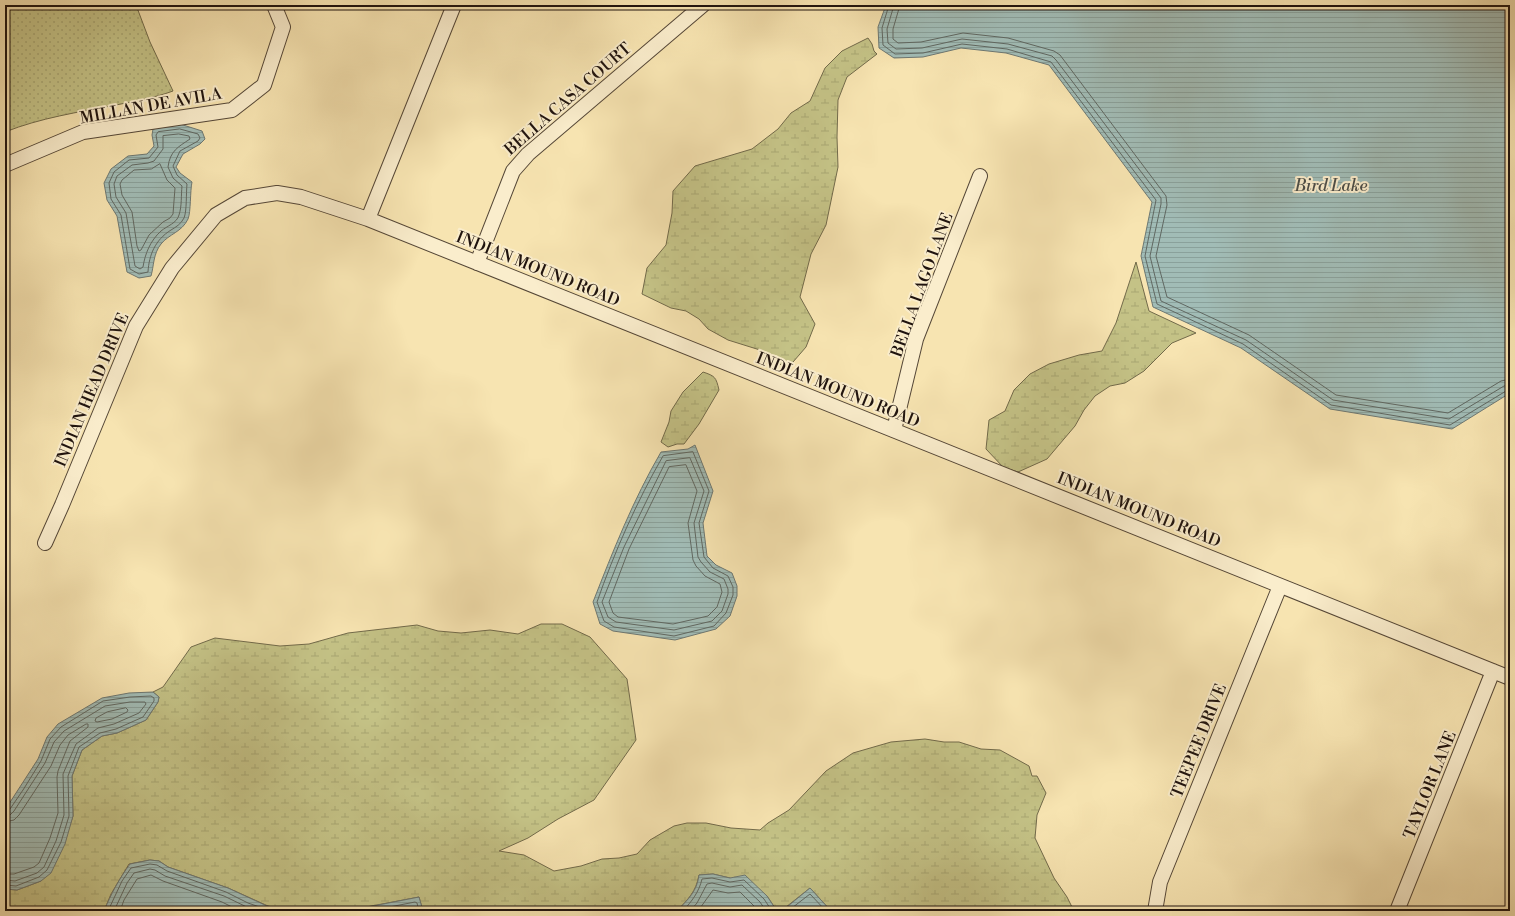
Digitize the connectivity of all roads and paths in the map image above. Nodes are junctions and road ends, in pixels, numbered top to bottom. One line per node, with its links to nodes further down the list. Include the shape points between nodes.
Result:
1 (274, 5): 4 (street, MILLAN DE AVILA, via 283,27 264,85 232,110 83,132)
2 (454, 5): 6 (street)
3 (703, 5): 7 (street, BELLA CASA COURT, via 528,154 513,171)
4 (5, 165)
5 (980, 176): 8 (street, BELLA LAGO LANE, via 916,339)
6 (368, 219): 7 (street, INDIAN MOUND ROAD); 9 (street, INDIAN HEAD DRIVE, via 301,197 278,193 244,198 216,215 172,268 136,326)
7 (477, 263): 8 (street, INDIAN MOUND ROAD)
8 (894, 430): 10 (street, INDIAN MOUND ROAD)
9 (45, 543)
10 (1280, 586): 11 (street, INDIAN MOUND ROAD); 13 (street, TEEPEE DRIVE, via 1160,882)
11 (1493, 671): 12 (street, INDIAN MOUND ROAD); 14 (street, TAYLOR LANE)
12 (1510, 678)
13 (1155, 911)
14 (1397, 911)

